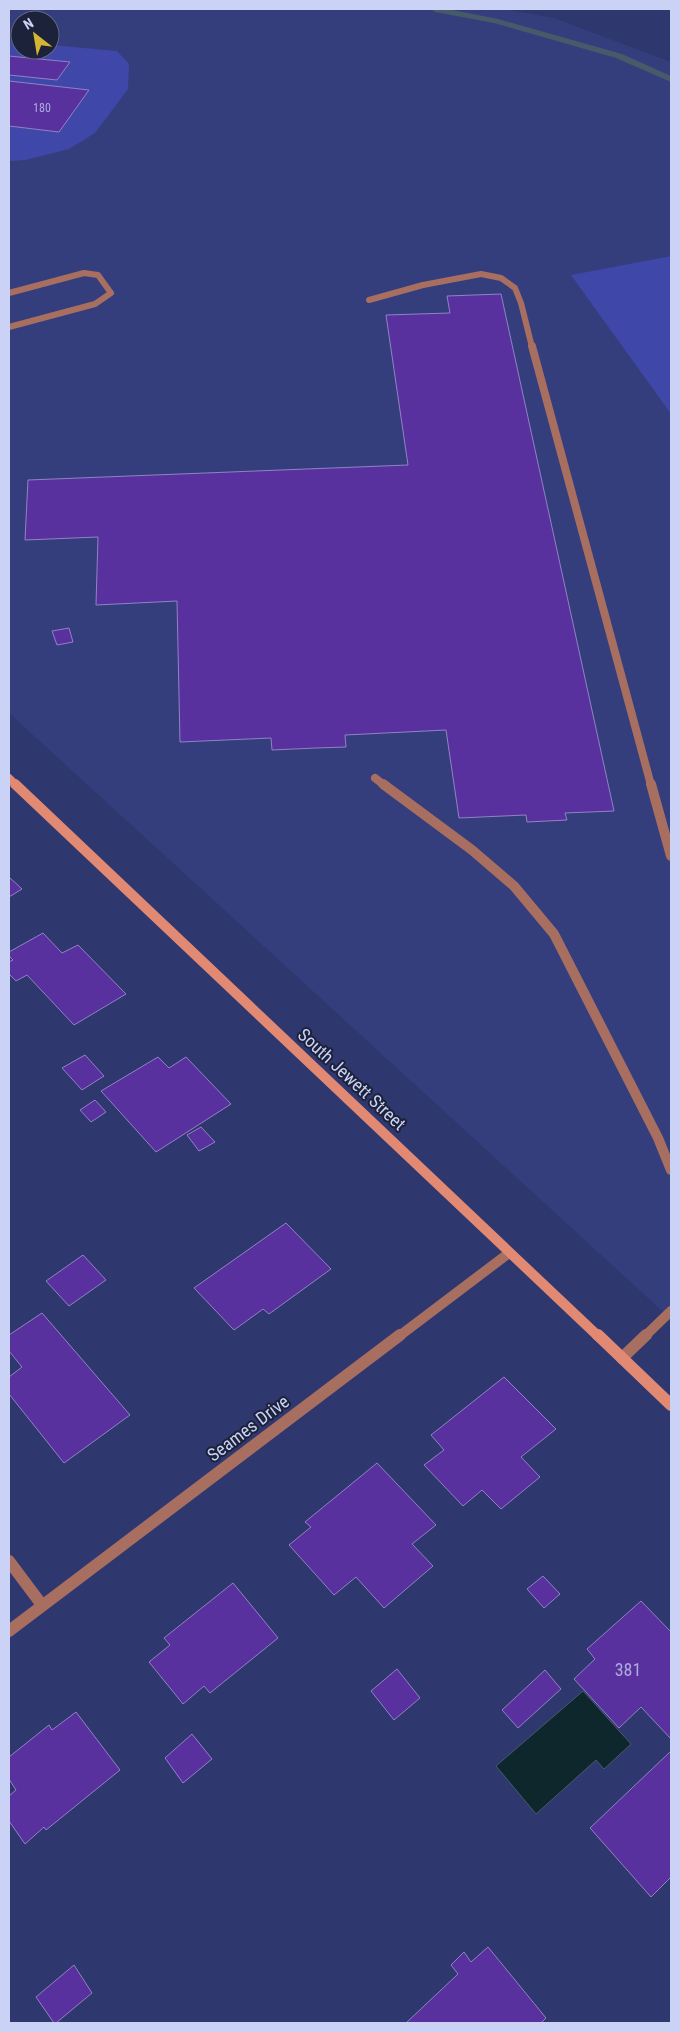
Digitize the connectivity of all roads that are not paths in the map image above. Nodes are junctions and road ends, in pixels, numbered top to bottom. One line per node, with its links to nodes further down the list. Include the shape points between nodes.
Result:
1 (9, 293): 3 (street, via 94,273 99,275 111,293 95,304)
2 (369, 300): 6 (street, via 481,274 501,278 515,288)
3 (9, 326)
4 (9, 778): 8 (street, South Jewett Street)
5 (375, 778): 7 (street, via 472,850 514,886 554,934 658,1138)
6 (671, 856)
7 (671, 1170)
8 (509, 1253): 10 (street, South Jewett Street); 13 (street, Seames Drive)
9 (671, 1311): 10 (street)
10 (622, 1358): 11 (street, South Jewett Street)
11 (671, 1406)
12 (9, 1561): 13 (street)
13 (42, 1605): 14 (street, Seames Drive)
14 (9, 1631)

